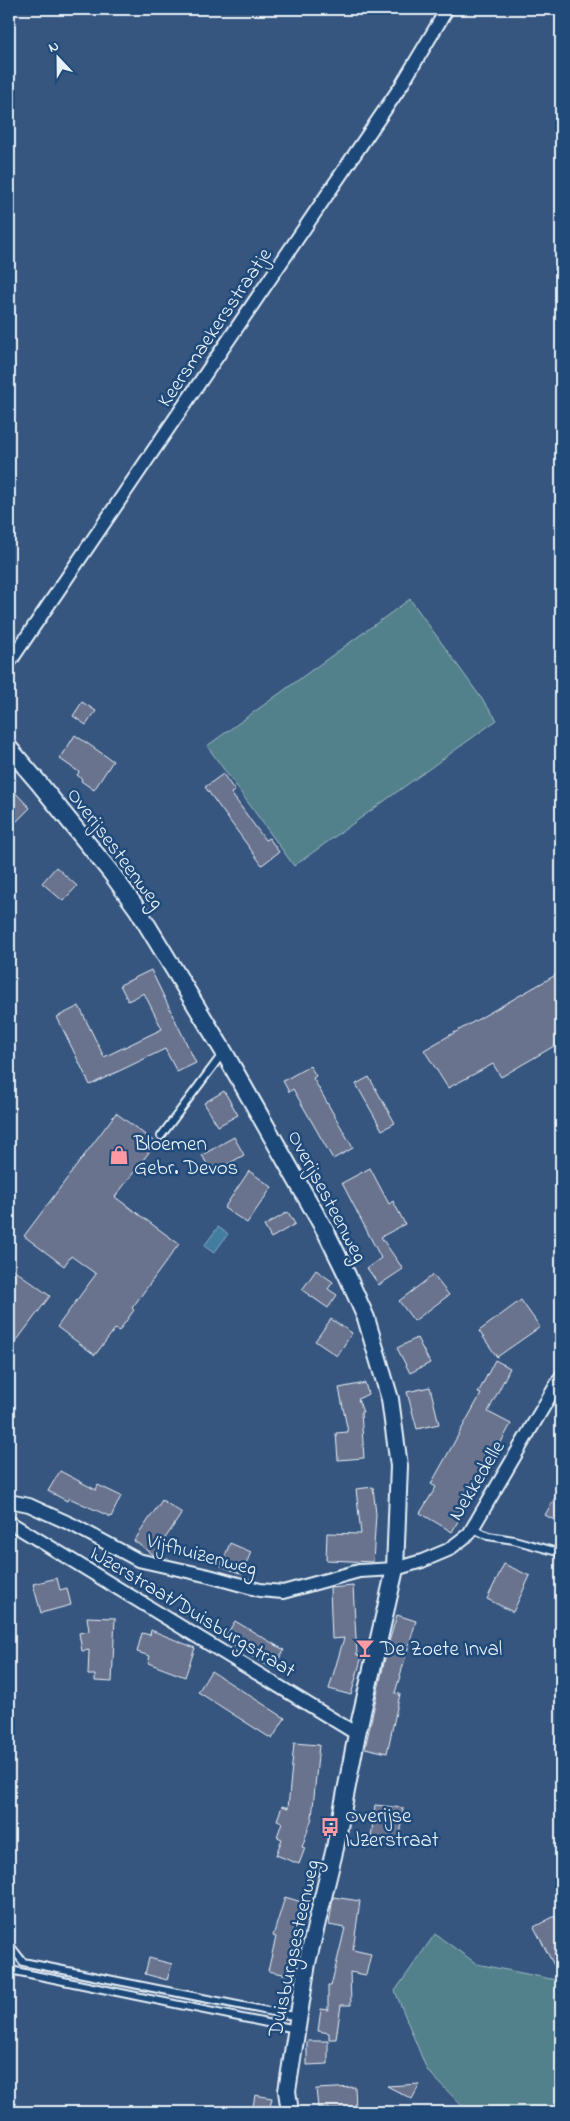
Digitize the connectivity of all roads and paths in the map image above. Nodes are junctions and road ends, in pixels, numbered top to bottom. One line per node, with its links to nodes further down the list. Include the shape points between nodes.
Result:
1 (447, 9): 2 (street, Keersmaekersstraatje, via 401,86)
2 (9, 663)
3 (9, 748): 4 (street, Overijsesteenweg, via 132,903)
4 (224, 1052): 5 (lane); 11 (street, Overijsesteenweg, via 327,1234 366,1318 379,1357 390,1399 399,1466)
5 (161, 1136)
6 (561, 1377): 9 (street, Nekkedelle)
7 (9, 1501): 11 (street, Vijfhuizenweg, via 29,1504 138,1560 260,1590 284,1592 358,1571)
8 (9, 1522): 12 (street, IJzerstraat/Duisburgstraat)
9 (472, 1528): 10 (lane, via 488,1536); 11 (street, Nekkedelle, via 448,1550)
10 (561, 1553)
11 (395, 1569): 12 (street, Overijsesteenweg)
12 (356, 1734): 15 (street, Duisburgsesteenweg, via 336,1848 307,1963)
13 (13, 1949): 15 (lane, via 23,1962)
14 (9, 1972): 15 (lane)
15 (298, 2023): 16 (street, Duisburgsesteenweg, via 287,2091)
16 (290, 2112)

